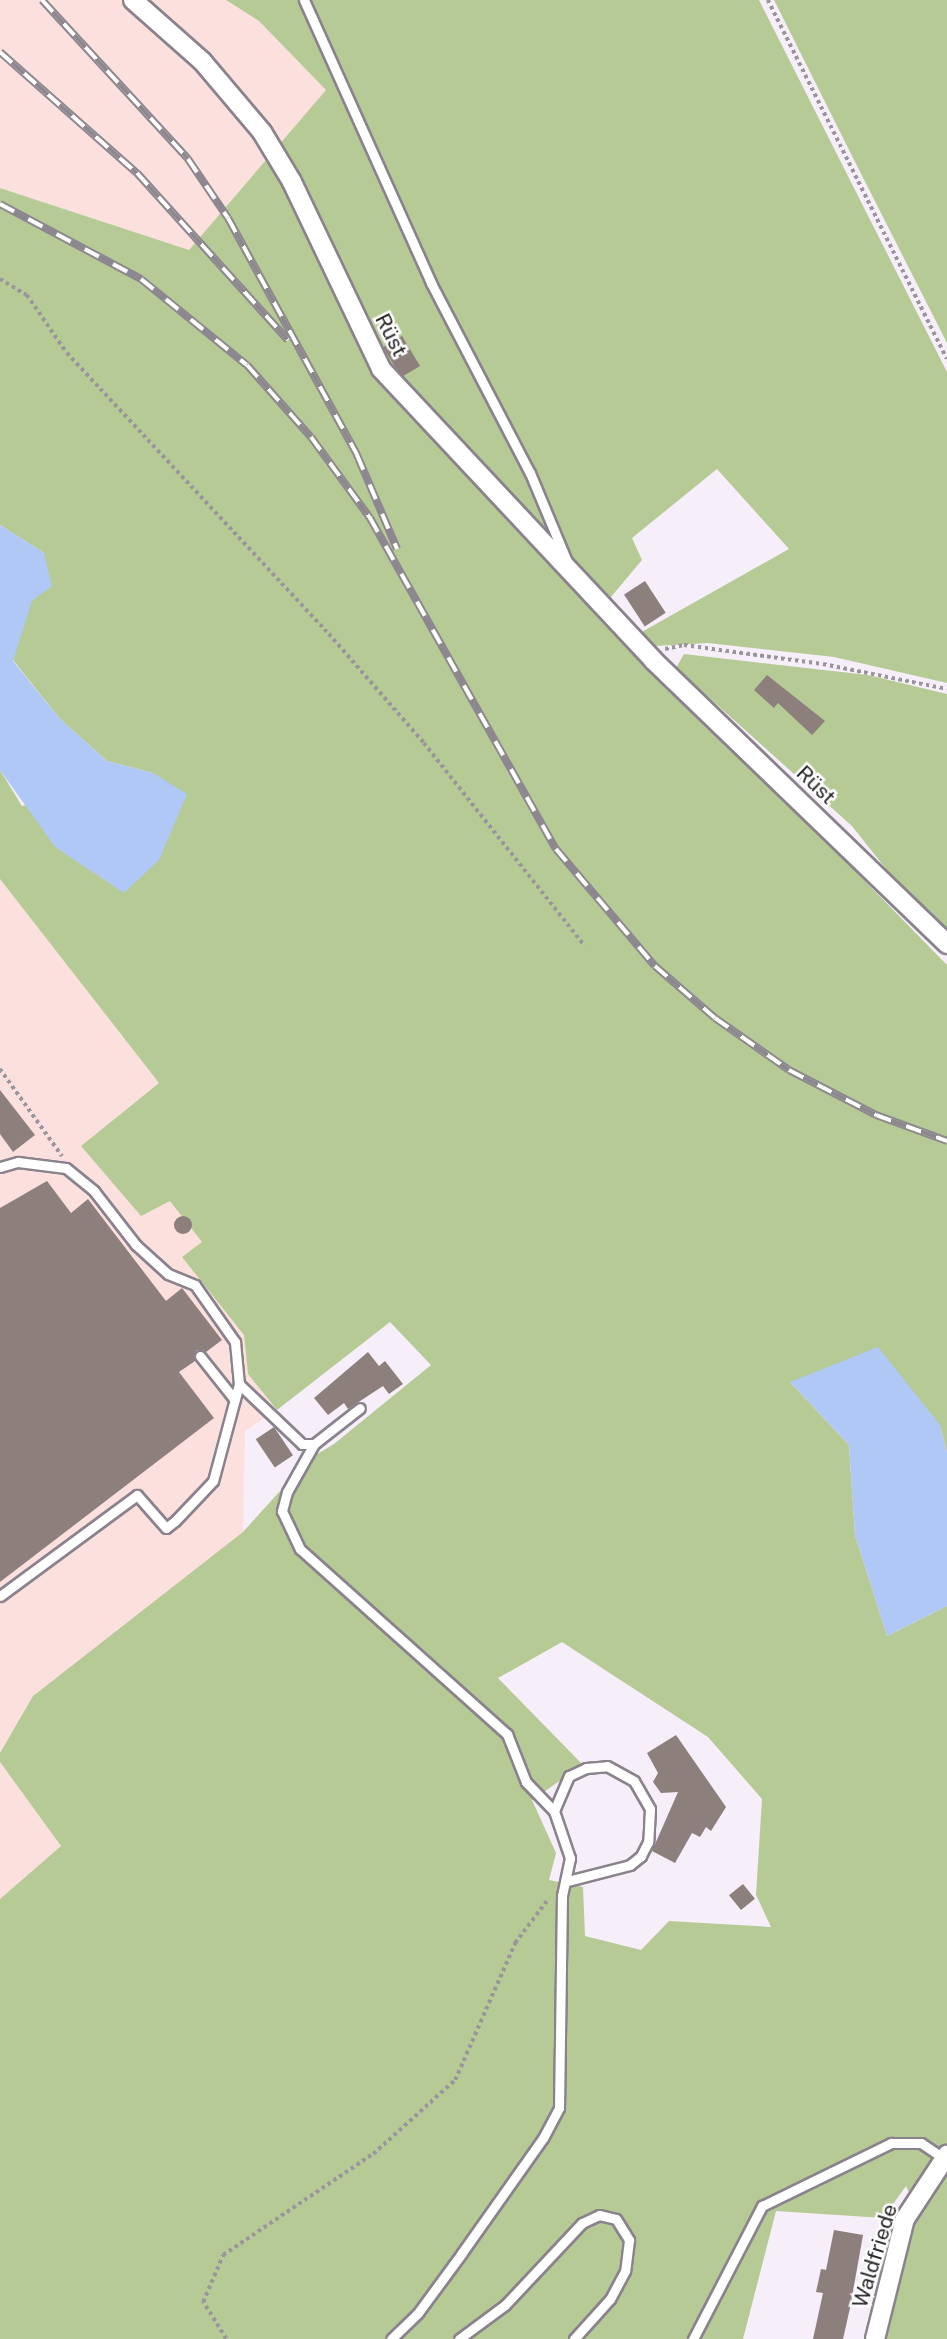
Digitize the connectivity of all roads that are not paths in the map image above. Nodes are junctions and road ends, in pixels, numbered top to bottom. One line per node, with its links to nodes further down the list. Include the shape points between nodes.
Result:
1 (133, 0): 3 (street, Rüst, via 202,61 262,132 292,182 381,369)
2 (304, 0): 3 (lane, via 431,283 530,472)
3 (572, 573): 4 (street, Rüst, via 653,660)
4 (947, 944)
5 (0, 1167): 7 (lane, via 28,1162 66,1168 94,1191 136,1245 169,1274 195,1285 235,1342)
6 (200, 1356): 8 (lane)
7 (239, 1384): 8 (lane); 10 (lane, via 302,1444)
8 (235, 1400): 11 (lane, via 214,1481 175,1521 166,1528 137,1496)
9 (360, 1408): 10 (lane)
10 (314, 1444): 12 (lane, via 287,1492 282,1511 300,1549 507,1734 526,1782)
11 (0, 1596)
12 (554, 1811): 13 (lane, via 567,1847); 13 (lane, via 569,1776 607,1766 634,1781 650,1809 648,1842 630,1866)
13 (567, 1881): 15 (lane, via 561,1918 559,2108 469,2243 418,2312)
14 (945, 2156): 18 (lane, via 921,2143 891,2143 762,2206); 19 (street, Waldfriede, via 905,2220)
15 (391, 2339)
16 (459, 2339): 17 (lane, via 505,2305 582,2223 598,2215 616,2219 629,2240 625,2271 610,2299)
17 (574, 2339)
18 (693, 2339)
19 (875, 2339)

